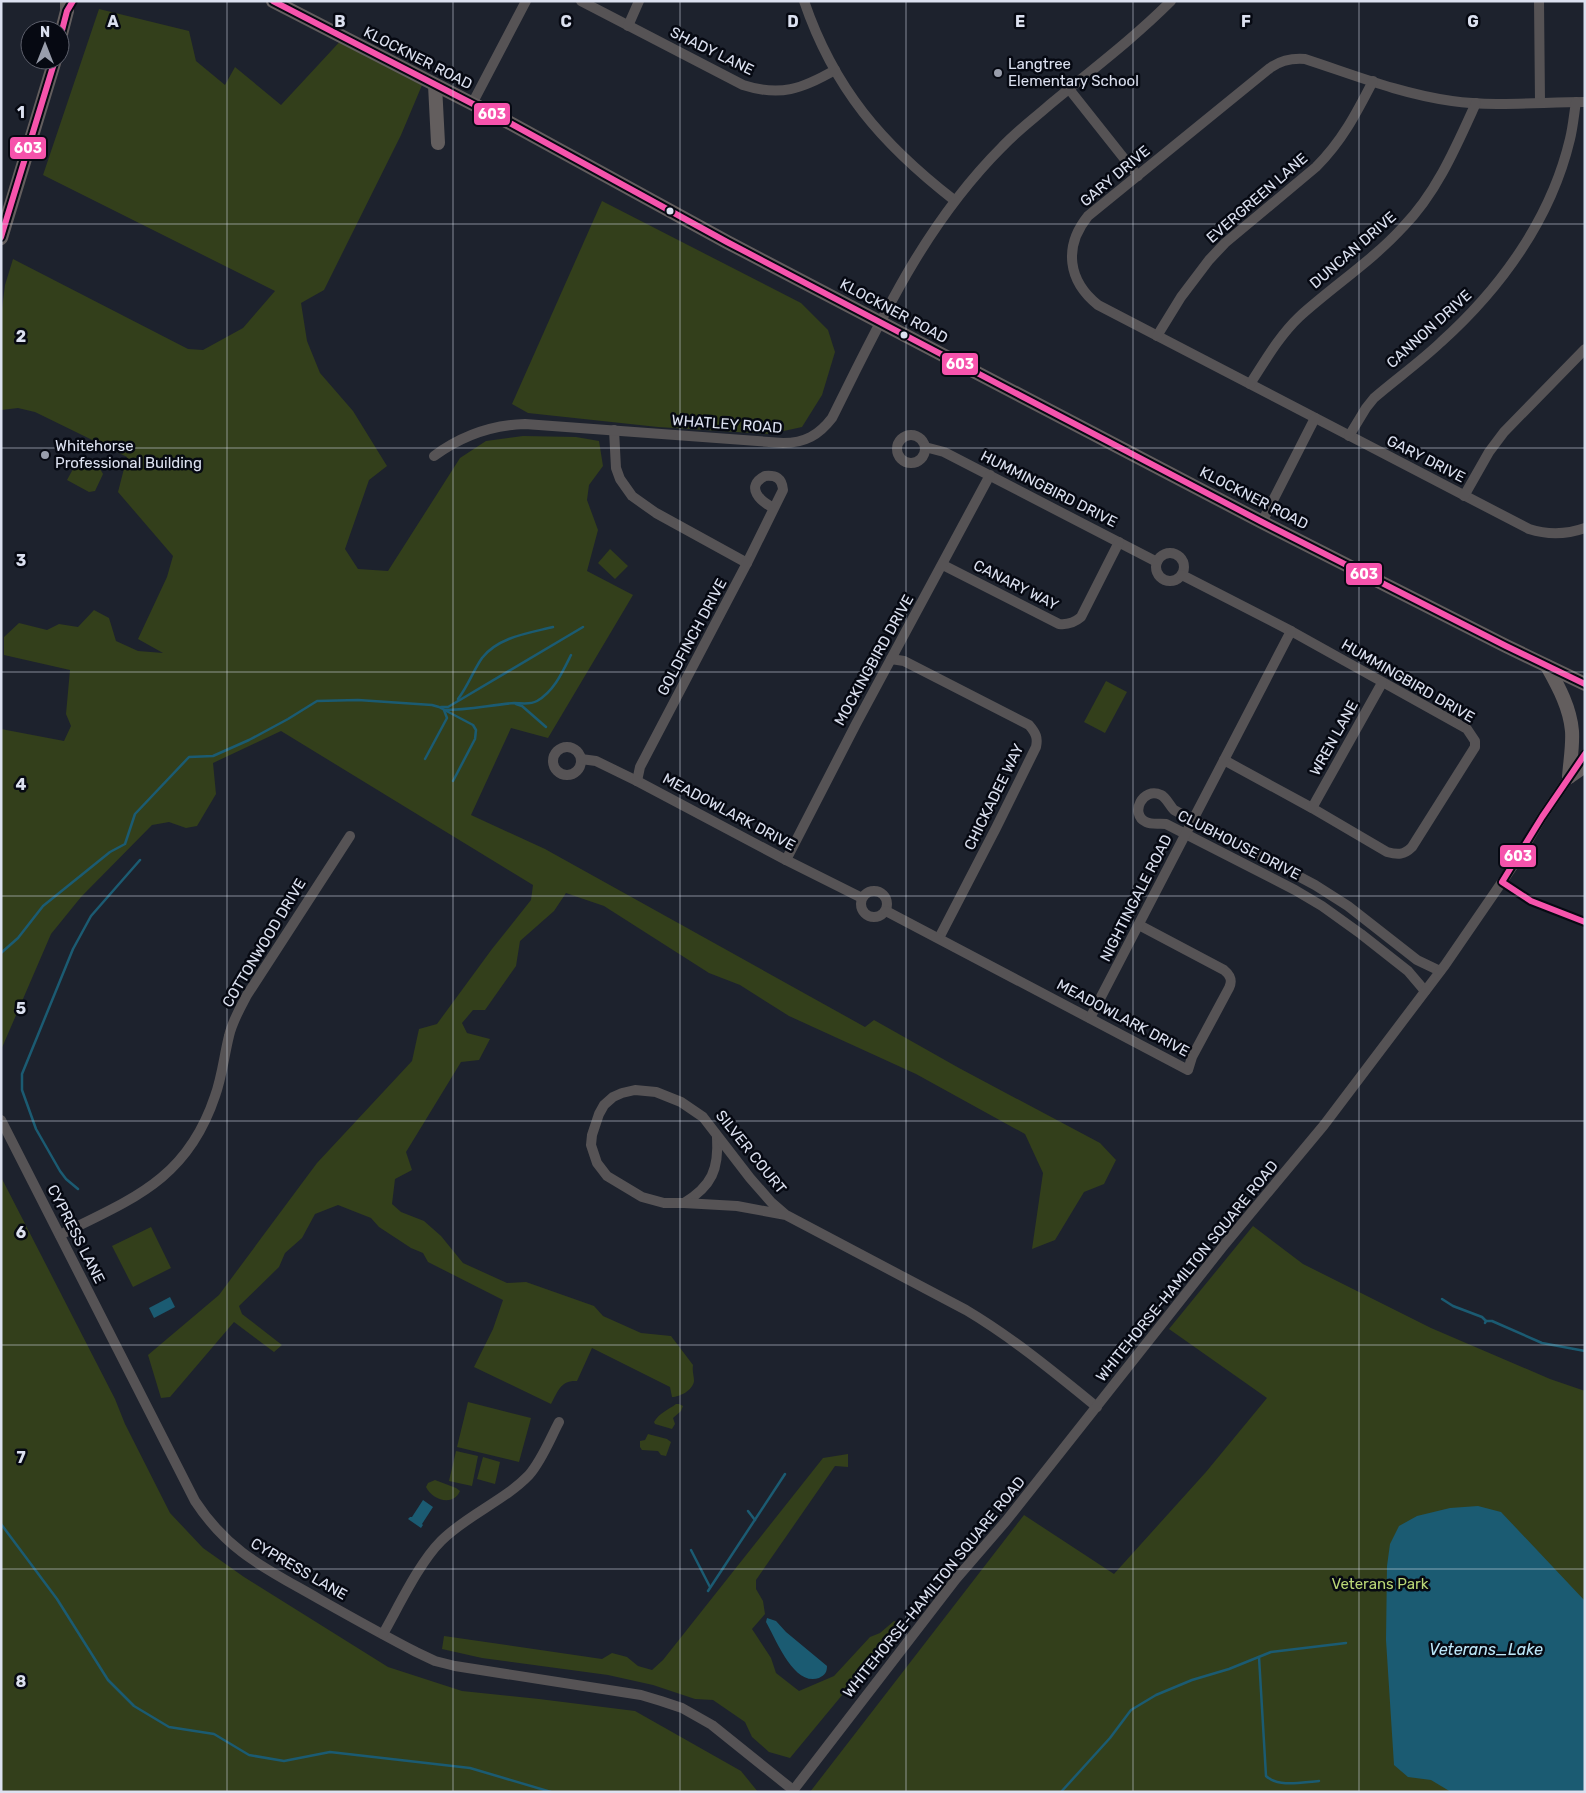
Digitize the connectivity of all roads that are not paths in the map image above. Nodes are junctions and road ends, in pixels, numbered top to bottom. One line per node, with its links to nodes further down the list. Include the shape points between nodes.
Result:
1 (273, 1): 14 (main road, KLOCKNER ROAD)
2 (526, 1): 19 (street)
3 (581, 1): 10 (street, SHADY LANE)
4 (640, 1): 10 (street)
5 (804, 1): 12 (street)
6 (1171, 1): 15 (street, WHATLEY ROAD)
7 (1538, 1): 16 (street)
8 (69, 4): 9 (main road)
9 (65, 20)
10 (628, 26): 12 (street, SHADY LANE, via 755,89 792,90)
11 (51, 70): 23 (main road)
12 (835, 70): 22 (street, via 881,135 904,160)
13 (1373, 81): 18 (street, GARY DRIVE, via 1426,97); 21 (street, GARY DRIVE, via 1306,59 1285,60 1270,68); 25 (street, EVERGREEN LANE, via 1350,125 1329,154 1225,243 1181,297)
14 (435, 85): 19 (main road, KLOCKNER ROAD); 20 (main road)
15 (1069, 89): 21 (street); 22 (street, WHATLEY ROAD, via 1002,146)
16 (1540, 102): 17 (street, GARY DRIVE); 18 (street, GARY DRIVE)
17 (1580, 102): 30 (street, CANNON DRIVE, via 1559,175 1523,248 1468,316 1374,398)
18 (1476, 103): 27 (street, DUNCAN DRIVE, via 1443,173 1417,211 1386,245 1294,323 1276,343)
19 (472, 104): 24 (main road, KLOCKNER ROAD)
20 (438, 143)
21 (1138, 176): 25 (street, GARY DRIVE, via 1081,225 1073,245 1073,268 1082,289 1094,302)
22 (954, 200): 24 (street, WHATLEY ROAD, via 924,243)
23 (1, 238)
24 (880, 322): 29 (street, WHATLEY ROAD, via 832,418 807,440 783,443); 36 (main road, KLOCKNER ROAD)
25 (1157, 336): 27 (street, GARY DRIVE)
26 (1585, 348): 34 (street, via 1504,432)
27 (1250, 384): 28 (street, GARY DRIVE)
28 (1315, 418): 30 (street, GARY DRIVE); 36 (street)
29 (614, 430): 32 (street, WHATLEY ROAD, via 509,425 482,430 456,441); 40 (street, via 616,468 632,496 656,513)
30 (1349, 436): 34 (street, GARY DRIVE)
31 (925, 447): 33 (street, HUMMINGBIRD DRIVE, via 944,452)
32 (434, 456)
33 (990, 475): 38 (street, HUMMINGBIRD DRIVE); 41 (street, MOCKINGBIRD DRIVE)
34 (1464, 496): 37 (street, GARY DRIVE, via 1540,533 1563,534)
35 (774, 508): 40 (street, GOLDFINCH DRIVE)
36 (1262, 522): 45 (main road, KLOCKNER ROAD)
37 (1585, 528)
38 (1119, 542): 39 (street, HUMMINGBIRD DRIVE); 41 (street, CANARY WAY, via 1081,617 1071,624 1059,624)
39 (1157, 562): 42 (street, via 1156,571 1161,579 1175,581); 42 (street, via 1163,555 1176,555 1183,562)
40 (748, 563): 53 (street, GOLDFINCH DRIVE, via 640,767)
41 (942, 565): 44 (street, MOCKINGBIRD DRIVE)
42 (1182, 575): 43 (street, HUMMINGBIRD DRIVE)
43 (1291, 632): 46 (street, HUMMINGBIRD DRIVE); 50 (street, NIGHTINGALE ROAD)
44 (891, 659): 58 (street, MOCKINGBIRD DRIVE); 65 (street, CHICKADEE WAY, via 904,661 1029,725 1038,740)
45 (1547, 666): 47 (main road, KLOCKNER ROAD); 52 (main road, via 1570,715)
46 (1382, 683): 54 (street, WREN LANE); 54 (street, HUMMINGBIRD DRIVE, via 1467,729 1476,741 1475,748 1406,853 1387,852)
47 (1585, 684)
48 (1585, 754): 52 (street, WHITEHORSE-HAMILTON SQUARE ROAD)
49 (581, 759): 53 (street, MEADOWLARK DRIVE, via 596,761)
50 (1224, 760): 54 (street, HUMMINGBIRD DRIVE); 55 (street, NIGHTINGALE ROAD)
51 (1585, 766): 52 (main road)
52 (1569, 777): 67 (street, WHITEHORSE-HAMILTON SQUARE ROAD, via 1513,866)
53 (638, 781): 58 (street, MEADOWLARK DRIVE)
54 (1312, 808)
55 (1193, 820): 56 (street, NIGHTINGALE ROAD); 56 (street, CLUBHOUSE DRIVE, via 1174,810 1161,795 1147,794 1140,802 1138,809 1145,822 1166,824); 61 (street, CLUBHOUSE DRIVE, via 1315,884)
56 (1186, 834): 62 (street, NIGHTINGALE ROAD); 63 (street, CLUBHOUSE DRIVE, via 1295,890)
57 (350, 836): 74 (street, COTTONWOOD DRIVE, via 244,1002 229,1034 212,1106 186,1152 143,1192)
58 (786, 860): 59 (street, MEADOWLARK DRIVE)
59 (862, 898): 60 (street, via 872,891 880,892 886,898); 60 (street, via 860,906 867,916 879,917)
60 (886, 911): 65 (street, MEADOWLARK DRIVE)
61 (1359, 914): 63 (street); 64 (street, CLUBHOUSE DRIVE)
62 (1139, 925): 69 (street, NIGHTINGALE ROAD); 69 (street, MEADOWLARK DRIVE, via 1224,970 1230,977 1232,983 1188,1070)
63 (1351, 926): 66 (street, CLUBHOUSE DRIVE)
64 (1388, 936): 66 (street); 67 (street, CLUBHOUSE DRIVE, via 1417,960)
65 (939, 938): 69 (street, MEADOWLARK DRIVE)
66 (1379, 948): 68 (street, CLUBHOUSE DRIVE, via 1408,971)
67 (1440, 971): 68 (street, WHITEHORSE-HAMILTON SQUARE ROAD)
68 (1425, 991): 75 (street, WHITEHORSE-HAMILTON SQUARE ROAD, via 1324,1125)
69 (1090, 1018)
70 (1, 1120): 74 (street, CYPRESS LANE)
71 (717, 1136): 72 (street, via 714,1172 702,1190); 72 (street, SILVER COURT, via 710,1124 693,1109 668,1096 645,1090 613,1097 599,1114 591,1145 607,1176 655,1202); 73 (street, SILVER COURT)
72 (684, 1203): 73 (street, SILVER COURT, via 737,1206)
73 (786, 1216): 75 (street, SILVER COURT, via 993,1326)
74 (60, 1235): 77 (street, CYPRESS LANE, via 205,1516 246,1557)
75 (1097, 1407): 78 (street, WHITEHORSE-HAMILTON SQUARE ROAD, via 956,1579)
76 (559, 1422): 77 (street, via 531,1473 454,1530 429,1555)
77 (383, 1634): 78 (street, CYPRESS LANE, via 416,1652 455,1666 641,1695 668,1703 712,1725)
78 (793, 1791)

